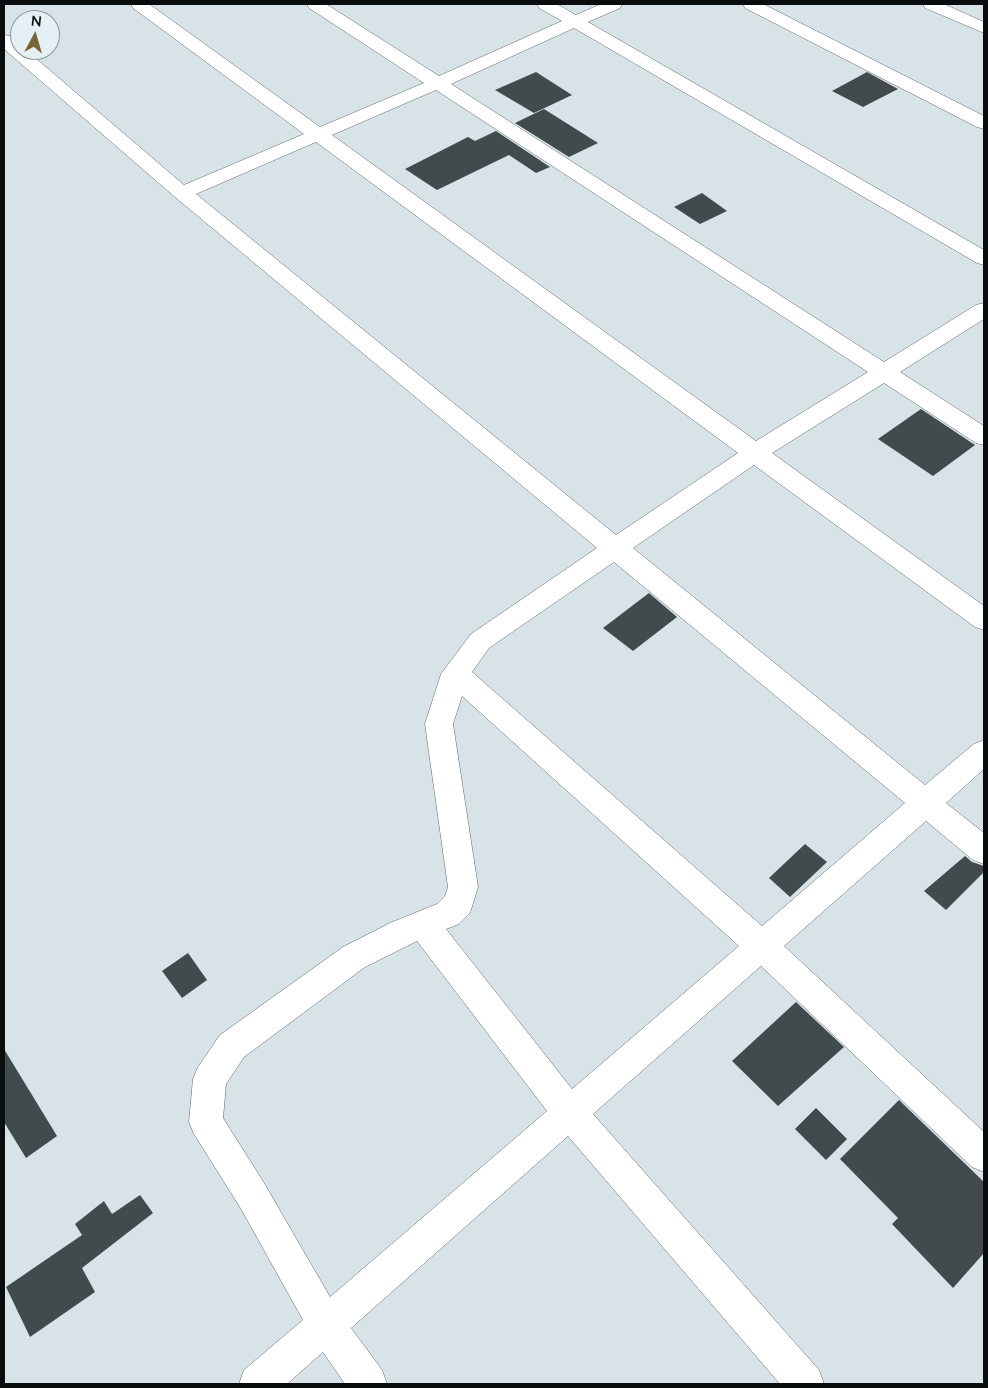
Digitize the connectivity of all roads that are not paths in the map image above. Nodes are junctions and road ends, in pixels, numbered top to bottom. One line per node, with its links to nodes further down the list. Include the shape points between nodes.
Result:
1 (138, 4): 12 (street)
2 (315, 4): 10 (street)
3 (545, 4): 7 (street)
4 (614, 4): 7 (street)
5 (751, 4): 11 (street)
6 (932, 4): 8 (street)
7 (574, 22): 10 (street); 14 (street)
8 (984, 28)
9 (4, 40): 13 (street)
10 (436, 84): 12 (street); 16 (street)
11 (984, 123)
12 (318, 135): 13 (street); 18 (street)
13 (182, 193): 19 (street)
14 (984, 259)
15 (984, 310): 16 (street)
16 (886, 371): 17 (street); 18 (street)
17 (984, 437)
18 (755, 453): 19 (street); 20 (street)
19 (615, 547): 21 (street, via 480,642); 23 (street)
20 (984, 620)
21 (455, 674): 25 (street, via 439,724 463,887 459,903 448,914); 26 (street)
22 (984, 752): 23 (street)
23 (926, 804): 24 (street); 26 (street)
24 (984, 851)
25 (423, 925): 27 (street); 29 (street, via 354,957 232,1046 210,1079 206,1122)
26 (762, 946): 27 (street); 28 (street)
27 (570, 1113): 29 (street); 32 (street)
28 (984, 1156)
29 (326, 1325): 30 (street); 31 (street)
30 (258, 1384)
31 (368, 1384)
32 (805, 1384)

